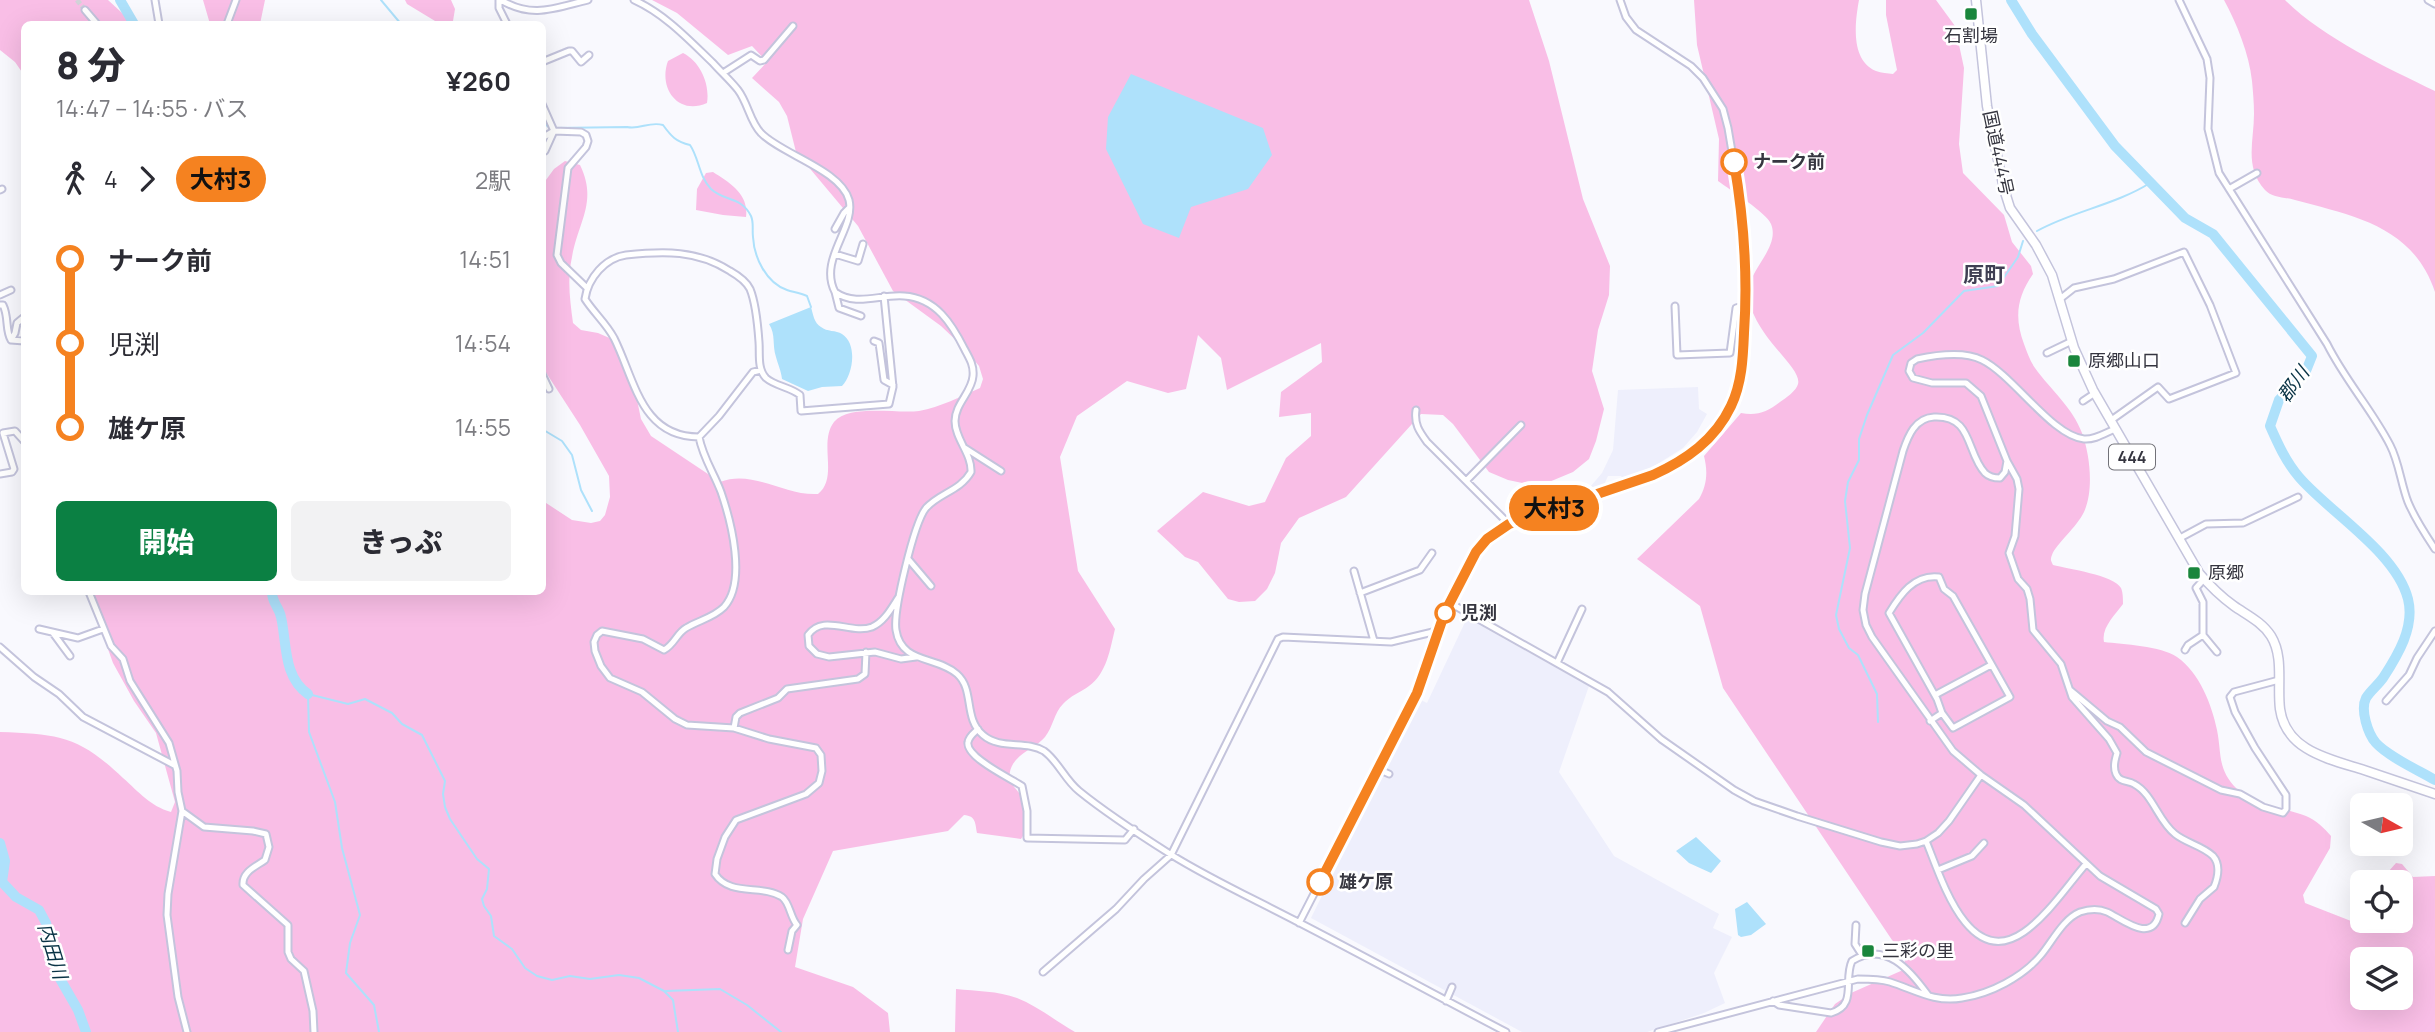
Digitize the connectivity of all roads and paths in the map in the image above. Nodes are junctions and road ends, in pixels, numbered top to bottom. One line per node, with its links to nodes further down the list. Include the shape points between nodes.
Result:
1 (155, 0): 13 (street)
2 (236, 0): 14 (street)
3 (500, 0): 4 (street, via 531,12); 15 (street)
4 (588, 0)
5 (634, 0): 21 (street, via 670,23)
6 (1620, 0): 39 (street, via 1636,30 1691,66 1723,109 1746,246)
7 (1976, 0): 37 (highway, 国道444号 / 444, via 1987,106 2004,189 2010,208 2052,275)
8 (2179, 0): 27 (street, via 2207,60 2208,129 2219,173)
9 (2428, 0): 10 (street)
10 (2435, 4)
11 (85, 10): 12 (street)
12 (94, 21)
13 (158, 21)
14 (228, 21)
15 (506, 21)
16 (793, 26): 21 (street, via 764,60 751,55)
17 (589, 55): 19 (street)
18 (546, 60): 19 (street, via 572,51)
19 (581, 62): 20 (street)
20 (586, 69)
21 (723, 74): 28 (street, via 743,97 761,133 838,183)
22 (546, 113): 23 (street)
23 (553, 128): 24 (street); 25 (street); 32 (street, via 581,132 588,141 568,168 557,255)
24 (546, 134)
25 (546, 148)
26 (2257, 173): 27 (street)
27 (2229, 189): 67 (street, via 2385,436 2419,526)
28 (849, 208): 29 (street); 31 (street)
29 (835, 229)
30 (863, 244): 31 (street, via 858,261)
31 (835, 254): 34 (street, via 830,275)
32 (587, 288): 48 (street, via 614,257 679,253 715,261 750,289); 57 (street, via 585,299 606,325 646,411 679,435)
33 (11, 290): 35 (street)
34 (835, 292): 36 (street, via 850,300); 41 (street, via 839,308)
35 (0, 295)
36 (884, 296): 50 (street); 59 (street, via 921,300 942,313 958,335 974,372 955,421)
37 (2060, 299): 46 (highway, 国道444号 / 444); 56 (street, via 2074,288 2114,279 2184,252 2210,305 2236,373 2169,399 2158,387)
38 (0, 305): 43 (street, via 6,310)
39 (1746, 305): 40 (street, via 1736,308 1730,353 1677,355); 65 (street, via 1739,383 1731,406 1706,442 1653,475)
40 (1675, 306)
41 (861, 316)
42 (21, 320): 43 (street)
43 (11, 340): 44 (street)
44 (21, 341)
45 (874, 341): 50 (street, via 879,343 884,380)
46 (2072, 341): 47 (street); 52 (highway, 国道444号 / 444)
47 (2047, 353)
48 (761, 370): 50 (street, via 767,379 800,396 801,411 889,404); 57 (street, via 753,372)
49 (546, 383): 51 (street)
50 (893, 385)
51 (549, 389)
52 (2095, 393): 53 (street); 56 (highway, 国道444号 / 444)
53 (2083, 401)
54 (1416, 411): 63 (street, via 1418,430)
55 (1521, 425): 63 (street)
56 (2113, 425): 60 (street, via 2086,439 2065,432 1979,358 1932,356 1911,363 1913,378 1966,383 1974,388); 66 (highway, 国道444号 / 444)
57 (699, 437): 99 (street, via 721,491 734,541 731,598 707,619 685,628 664,650 643,639 602,631 594,642 595,651 610,678 642,692 675,719 687,725)
58 (21, 438): 62 (street, via 15,431 3,433 14,469)
59 (965, 448): 61 (street); 69 (street, via 971,472 955,490 926,508 918,521)
60 (2007, 461): 94 (street, via 2019,489 2009,553 2031,599 2033,630 2061,664); 98 (street, via 2000,478 1985,473 1962,428 1943,417 1918,423 1909,432 1903,451 1863,610 1872,637)
61 (1001, 471)
62 (0, 474)
63 (1466, 481): 65 (street)
64 (2298, 497): 66 (street, via 2243,523 2206,524)
65 (1509, 524): 76 (street, via 1476,552)
66 (2180, 538): 71 (highway, 国道444号 / 444)
67 (2435, 549)
68 (1432, 552): 73 (street, via 1420,570)
69 (909, 560): 72 (street); 75 (street)
70 (1353, 571): 73 (street)
71 (2204, 579): 83 (street, via 2196,588 2203,602); 93 (highway, 国道444号 / 444, via 2271,636)
72 (931, 586)
73 (1360, 593): 84 (street)
74 (90, 595): 79 (street)
75 (900, 596): 87 (street, via 872,627 819,626 808,635 809,646 817,654); 90 (street, via 896,633)
76 (1450, 603): 80 (street); 91 (street)
77 (1582, 609): 91 (street)
78 (39, 629): 82 (street)
79 (103, 629): 82 (street, via 78,638); 101 (street, via 169,743)
80 (1437, 631): 84 (street, via 1391,642); 102 (street, via 1422,681)
81 (2435, 631): 96 (street, via 2409,675)
82 (53, 632): 89 (street)
83 (2203, 635): 86 (street); 88 (street)
84 (1374, 641): 110 (street, via 1278,639)
85 (0, 647): 101 (street, via 83,717)
86 (2185, 650)
87 (866, 652): 90 (street); 99 (street, via 865,674 858,679 787,688 778,698 740,713)
88 (2217, 652)
89 (70, 656)
90 (916, 657): 100 (street, via 957,674)
91 (1557, 663): 108 (street, via 1608,692 1679,752 1754,801 1881,842 1899,846)
92 (1991, 665): 95 (street); 95 (street, via 1939,577 1923,578 1903,590 1889,613); 97 (street, via 2010,697 1953,728)
93 (2279, 680): 94 (street, via 2230,697 2255,748 2286,794 2283,813 2221,790 2146,752); 105 (highway, 国道444号 / 444, via 2282,722 2296,741 2333,762)
94 (2067, 688): 114 (street, via 2109,739 2117,753 2114,762 2121,781 2134,783 2163,824 2218,865 2214,887)
95 (1935, 695): 97 (street)
96 (2386, 701)
97 (1942, 713): 98 (street)
98 (1930, 720): 104 (street, via 1953,751)
99 (734, 728): 116 (street, via 816,748 821,755 819,783 806,794 736,820 717,859 715,874 726,885 785,899 797,925)
100 (978, 729): 107 (street, via 993,741 1044,752 1078,790); 107 (street, via 967,743 972,754 1022,786 1027,838 1125,840)
101 (174, 765): 106 (street)
102 (1378, 769): 103 (street); 113 (street)
103 (1389, 774)
104 (1981, 775): 108 (street, via 1948,821); 111 (street, via 2024,805)
105 (2435, 793)
106 (183, 811): 124 (street, via 167,915); 125 (street, via 204,827 266,834 265,860 247,872 243,885 288,925 288,953 304,971)
107 (1134, 829): 110 (street)
108 (1926, 841): 112 (street)
109 (1984, 843): 112 (street, via 1972,856)
110 (1171, 855): 113 (street); 118 (street)
111 (2087, 864): 112 (street, via 2025,931 1998,940 1965,925); 121 (street, via 2115,887 2156,909 2159,914 2154,925 2133,927 2106,912 2087,910 2067,922 2031,967 2010,981 1966,998)
112 (1938, 870)
113 (1299, 923): 122 (street)
114 (2185, 923)
115 (1856, 925): 117 (street, via 1855,944)
116 (788, 950)
117 (1862, 955): 119 (street, via 1849,966); 121 (street, via 1894,957)
118 (1043, 972)
119 (1850, 981): 121 (street, via 1889,982); 123 (street); 123 (street, via 1847,1001 1837,1012)
120 (1452, 987): 122 (street)
121 (1929, 997)
122 (1446, 1001): 126 (street)
123 (1773, 1001): 127 (street)
124 (187, 1032)
125 (314, 1032)
126 (1506, 1032)
127 (1658, 1032)

